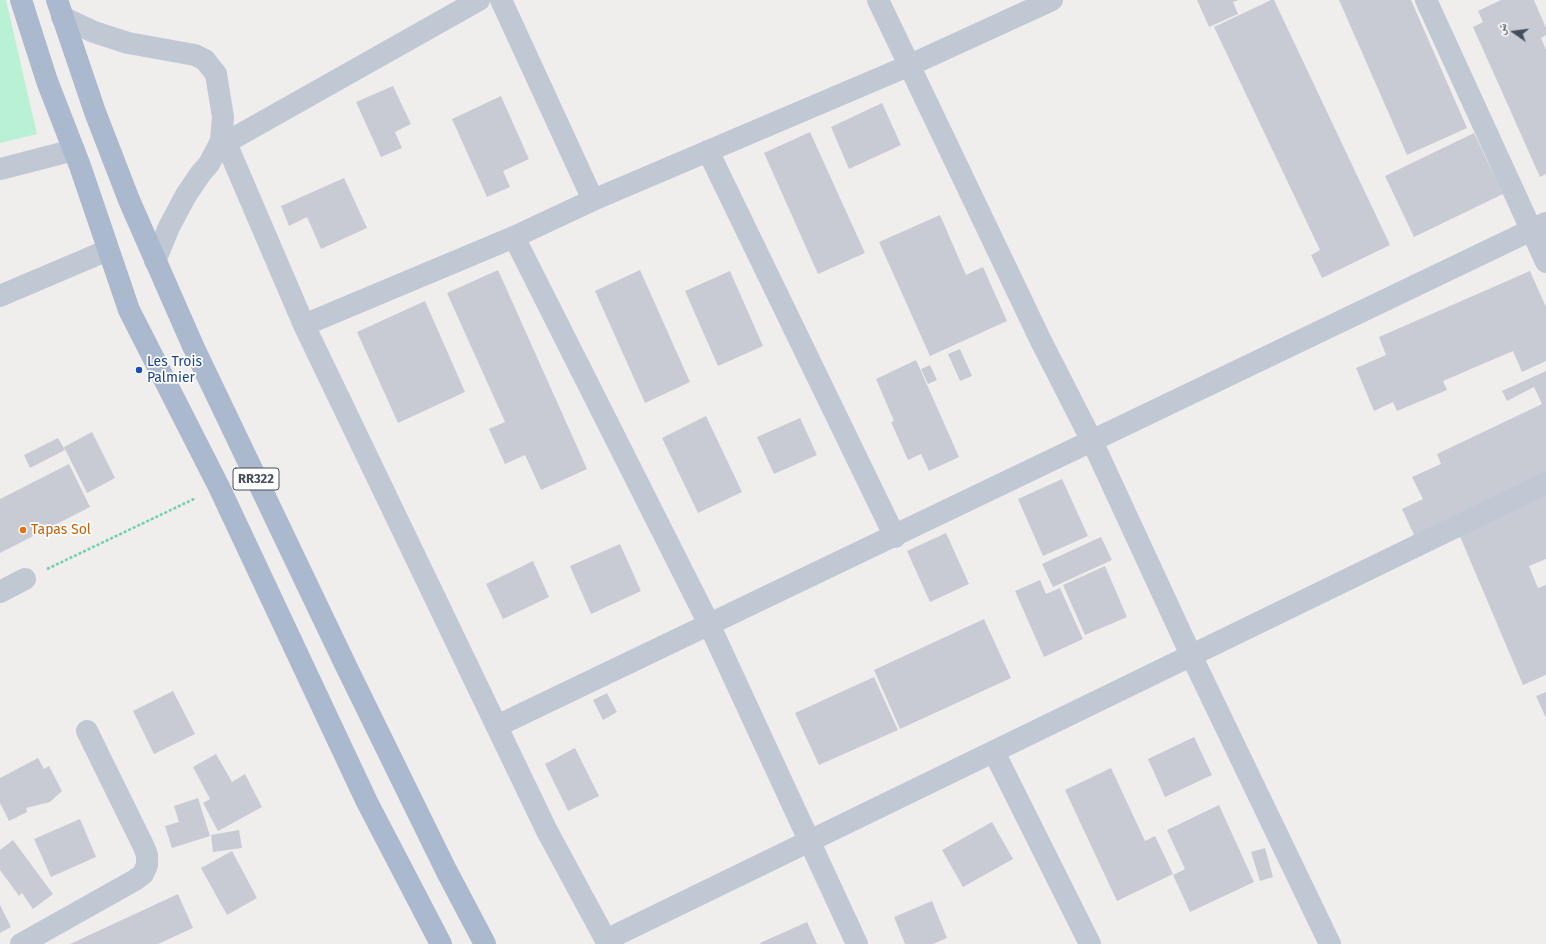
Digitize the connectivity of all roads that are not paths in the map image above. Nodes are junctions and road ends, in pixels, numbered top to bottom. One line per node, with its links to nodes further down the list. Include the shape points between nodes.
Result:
1 (21, 0): 10 (main road, RR322)
2 (479, 0): 9 (street)
3 (501, 0): 13 (street)
4 (878, 0): 8 (street)
5 (1052, 0): 8 (street)
6 (1426, 0): 14 (street)
7 (59, 8): 9 (street, via 94,32 128,43 195,55 205,60 216,74 223,117); 17 (main road, RR322, via 95,112)
8 (908, 66): 11 (street); 21 (street)
9 (222, 145): 17 (street, via 186,195); 20 (street)
10 (74, 150): 12 (street); 16 (main road, RR322)
11 (708, 152): 13 (street); 23 (street)
12 (0, 168)
13 (593, 200): 15 (street)
14 (1538, 227): 18 (street); 21 (street)
15 (514, 237): 20 (street); 26 (street)
16 (108, 250): 19 (street); 34 (main road, RR322, via 129,310 218,487 368,802)
17 (154, 261): 35 (main road, RR322, via 265,500 446,870)
18 (1546, 262)
19 (0, 296)
20 (304, 325): 28 (street)
21 (1092, 441): 23 (street); 27 (street)
22 (1546, 483): 27 (street)
23 (895, 537): 26 (street)
24 (24, 579): 25 (street)
25 (0, 592)
26 (709, 624): 28 (street); 31 (street)
27 (1191, 654): 30 (street); 38 (street)
28 (497, 726): 32 (street, via 547,831)
29 (87, 732): 33 (street, via 148,855 147,865 143,874 135,880)
30 (994, 752): 31 (street); 37 (street)
31 (808, 840): 32 (street); 36 (street)
32 (607, 942)
33 (21, 944)
34 (441, 944)
35 (485, 944)
36 (857, 944)
37 (1090, 944)
38 (1330, 944)

